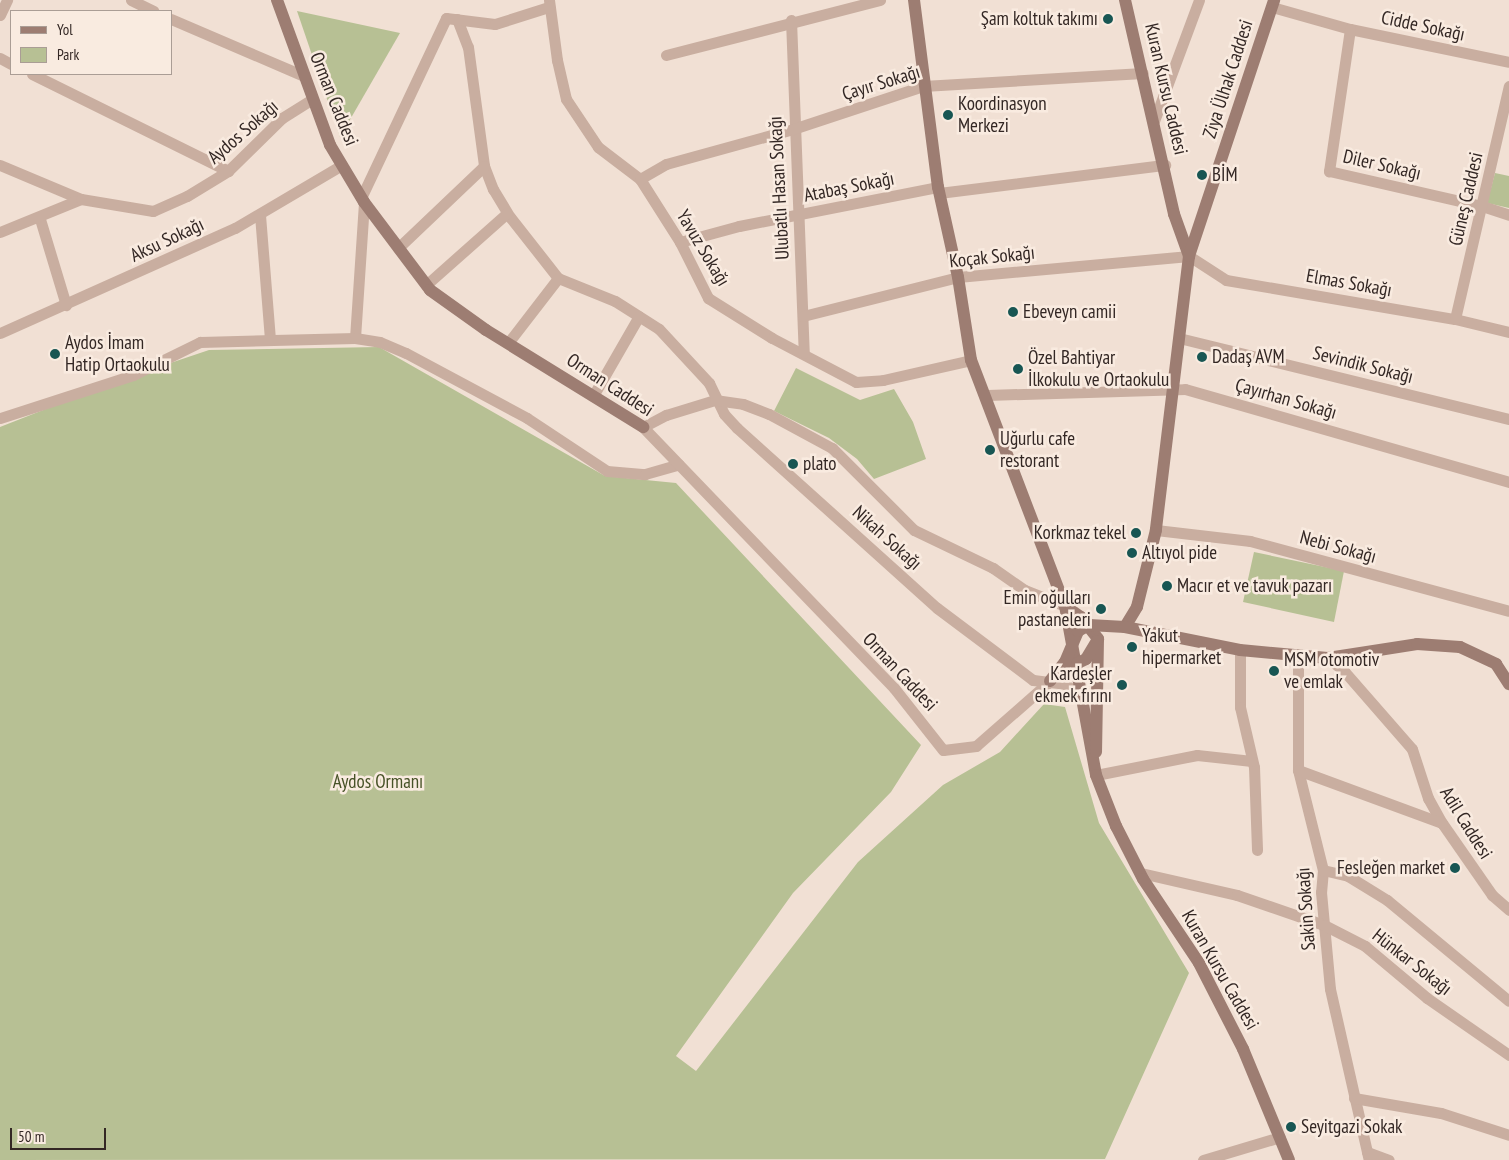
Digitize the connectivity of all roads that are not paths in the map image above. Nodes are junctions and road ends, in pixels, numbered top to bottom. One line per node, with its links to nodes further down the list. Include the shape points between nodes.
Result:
1 (7, 0): 11 (street)
2 (131, 0): 10 (street)
3 (276, 0): 20 (street, Orman Caddesi)
4 (880, 0): 14 (street)
5 (914, 0): 21 (street, Kuran Kursu Caddesi)
6 (1125, 0): 18 (street, Kuran Kursu Caddesi)
7 (1199, 0): 24 (street)
8 (550, 3): 13 (street, via 495,24); 31 (street, Yavuz Sokağı, via 566,99 598,147)
9 (1273, 4): 15 (street, Cidde Sokağı); 44 (street, Ziya Ülhak Caddesi)
10 (152, 10)
11 (0, 15)
12 (172, 19): 20 (street)
13 (452, 19): 29 (street, via 468,47); 34 (street)
14 (791, 20): 16 (street); 25 (street, Ulubatlı Hasan Sokağı)
15 (1350, 29): 17 (street, Cidde Sokağı); 35 (street, Diler Sokağı, via 1329,172)
16 (666, 55)
17 (1509, 62)
18 (1143, 73): 21 (street, Çayır Sokağı); 24 (street, Kuran Kursu Caddesi)
19 (34, 75): 30 (street)
20 (304, 76): 23 (street, Orman Caddesi)
21 (923, 86): 25 (street, Çayır Sokağı); 32 (street, Kuran Kursu Caddesi)
22 (1509, 86): 35 (street, Güneş Caddesi)
23 (313, 99): 27 (street, Orman Caddesi, via 330,145); 30 (street, Aydos Sokağı, via 282,118)
24 (1154, 121): 28 (street, Kuran Kursu Caddesi)
25 (793, 129): 31 (street, Çayır Sokağı, via 666,164); 38 (street, Ulubatlı Hasan Sokağı)
26 (0, 165): 33 (street, Aydos Sokağı)
27 (342, 165): 34 (street, Orman Caddesi); 37 (street, Aksu Sokağı)
28 (1165, 165): 32 (street, Atabaş Sokağı); 44 (street, Kuran Kursu Caddesi, via 1174,214)
29 (484, 166): 36 (street); 43 (street)
30 (228, 171): 33 (street, Aydos Sokağı, via 187,196 153,211)
31 (640, 179): 42 (street, Yavuz Sokağı)
32 (938, 190): 38 (street, Atabaş Sokağı); 45 (street, Kuran Kursu Caddesi)
33 (81, 199): 40 (street)
34 (363, 200): 43 (street, Orman Caddesi); 54 (street)
35 (1482, 206): 39 (street, Diler Sokağı); 51 (street, Güneş Caddesi)
36 (507, 213): 46 (street); 47 (street)
37 (260, 215): 48 (street, Aksu Sokağı); 56 (street)
38 (796, 215): 42 (street, Atabaş Sokağı); 50 (street, Ulubatlı Hasan Sokağı)
39 (1509, 215)
40 (40, 218): 41 (street); 48 (street)
41 (0, 232)
42 (680, 242): 58 (street, Yavuz Sokağı, via 708,298 772,338)
43 (398, 248): 47 (street, Orman Caddesi)
44 (1189, 256): 45 (street, Koçak Sokağı); 51 (street, Elmas Sokağı, via 1226,280); 55 (street, Kuran Kursu Caddesi)
45 (958, 277): 50 (street, Koçak Sokağı); 59 (street, Kuran Kursu Caddesi)
46 (558, 278): 49 (street, Nikah Sokağı, via 615,301); 57 (street)
47 (426, 285): 57 (street, Orman Caddesi)
48 (66, 305): 53 (street, Aksu Sokağı)
49 (639, 316): 62 (street); 63 (street, Nikah Sokağı, via 659,329 688,357 709,383)
50 (804, 316): 58 (street, Ulubatlı Hasan Sokağı)
51 (1455, 320): 52 (street, Elmas Sokağı)
52 (1509, 332)
53 (0, 333)
54 (355, 338): 56 (street); 67 (street, via 380,342 406,353 527,418 608,471 645,474)
55 (1179, 338): 60 (street, Kuran Kursu Caddesi); 65 (street, Sevindik Sokağı)
56 (270, 340): 64 (street, via 200,342 133,375)
57 (508, 343): 62 (street, Orman Caddesi)
58 (804, 353): 59 (street, Yavuz Sokağı, via 856,382 883,380)
59 (971, 360): 61 (street, Kuran Kursu Caddesi)
60 (1174, 389): 61 (street, Çayırhan Sokağı); 68 (street, Çayırhan Sokağı, via 1185,389); 69 (street, Kuran Kursu Caddesi)
61 (987, 395): 70 (street, Kuran Kursu Caddesi)
62 (593, 396): 66 (street, Orman Caddesi)
63 (716, 400): 66 (street, via 666,415); 70 (street, via 743,404 817,437 845,459 914,530 993,568 1025,590); 80 (street, Nikah Sokağı, via 737,428 938,608 1033,680)
64 (0, 418)
65 (1509, 419)
66 (643, 427): 67 (street, Orman Caddesi)
67 (680, 464): 80 (street, Orman Caddesi, via 831,627 894,688 943,750 976,746)
68 (1509, 482)
69 (1156, 530): 71 (street, Nebi Sokağı, via 1250,541); 73 (street, Kuran Kursu Caddesi, via 1138,606)
70 (1065, 606): 72 (street); 75 (street, Kuran Kursu Caddesi)
71 (1509, 611)
72 (1089, 625): 73 (street); 74 (street); 75 (street, via 1078,631)
73 (1125, 626): 74 (street); 76 (street)
74 (1098, 639): 79 (street, via 1086,659); 85 (street, Kuran Kursu Caddesi)
75 (1071, 642): 79 (street, Kuran Kursu Caddesi); 80 (street, via 1065,662)
76 (1240, 650): 77 (street); 83 (street, via 1240,707)
77 (1298, 654): 78 (street); 84 (street, Sakin Sokağı)
78 (1328, 658): 81 (street, via 1417,644 1460,647 1496,664); 86 (street, Adil Caddesi, via 1344,671 1412,749 1428,798)
79 (1074, 663): 80 (street); 82 (street, Kuran Kursu Caddesi)
80 (1050, 681): 82 (street, Nikah Sokağı, via 1066,684)
81 (1509, 684)
82 (1079, 695): 85 (street, Kuran Kursu Caddesi)
83 (1252, 761): 85 (street, via 1197,755); 87 (street)
84 (1298, 770): 86 (street); 88 (street, Sakin Sokağı)
85 (1096, 775): 89 (street, Kuran Kursu Caddesi, via 1116,826)
86 (1442, 823): 90 (street, Adil Caddesi, via 1492,895)
87 (1257, 850)
88 (1323, 870): 91 (street, Sakin Sokağı); 92 (street, via 1348,876 1387,900)
89 (1140, 873): 91 (street, Hünkar Sokağı, via 1237,895); 96 (street, Kuran Kursu Caddesi, via 1199,963 1243,1049)
90 (1509, 910)
91 (1324, 925): 93 (street, Hünkar Sokağı, via 1365,946 1427,998); 94 (street, Sakin Sokağı, via 1330,989)
92 (1509, 1001)
93 (1509, 1055)
94 (1354, 1098): 95 (street, via 1441,1113); 97 (street, Sakin Sokağı)
95 (1509, 1135)
96 (1280, 1136): 98 (street); 99 (street, Kuran Kursu Caddesi)
97 (1368, 1156): 100 (street)
98 (1203, 1160)
99 (1289, 1160)
100 (1389, 1160)

